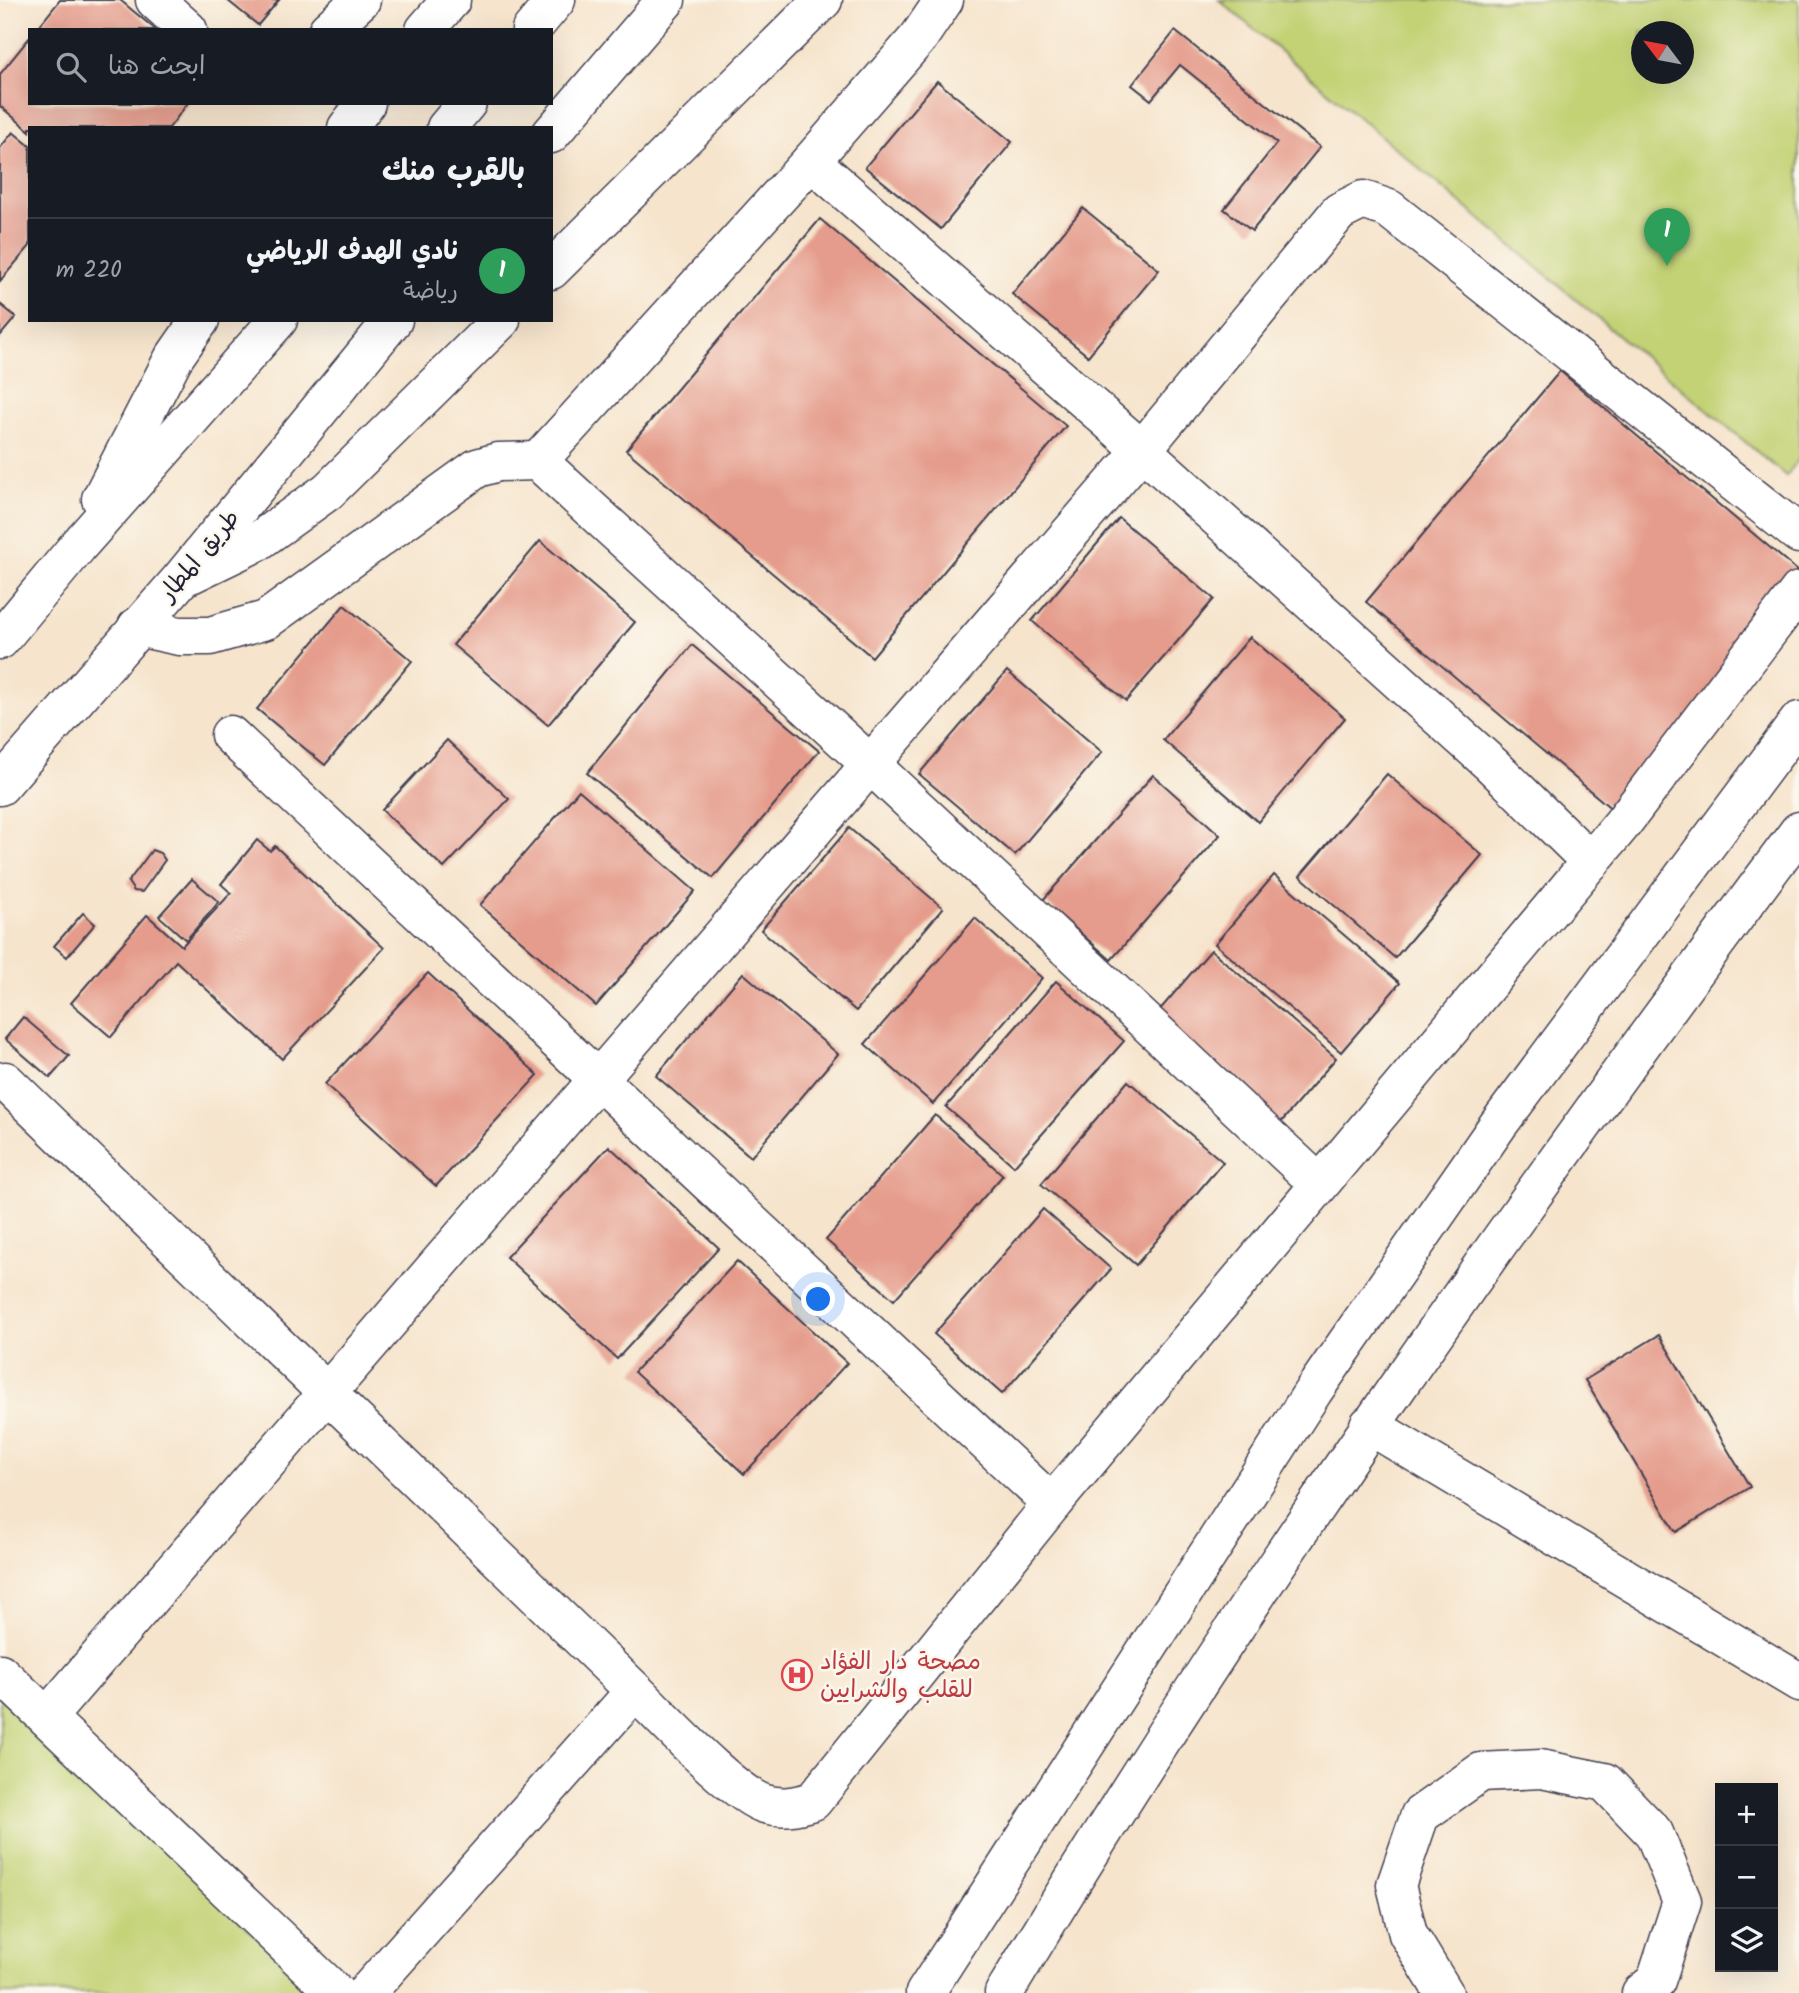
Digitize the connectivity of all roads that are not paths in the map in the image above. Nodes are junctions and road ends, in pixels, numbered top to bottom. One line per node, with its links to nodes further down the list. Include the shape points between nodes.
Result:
1 (155, 0): 8 (main road)
2 (361, 0): 9 (main road)
3 (451, 0): 10 (main road)
4 (556, 0): 11 (main road)
5 (666, 0): 16 (main road)
6 (823, 0): 18 (main road)
7 (944, 0): 17 (main road, via 919,37)
8 (186, 28)
9 (330, 28)
10 (427, 28)
11 (533, 28)
12 (364, 105): 14 (main road)
13 (465, 105): 15 (main road)
14 (349, 126)
15 (448, 126)
16 (553, 132)
17 (811, 161): 23 (main road); 24 (main road)
18 (553, 268)
19 (199, 322): 26 (main road, via 173,359)
20 (276, 322): 26 (main road)
21 (391, 322): 27 (main road, طريق المطار)
22 (499, 322): 27 (main road, via 328,491 257,542)
23 (1142, 450): 25 (main road, via 1339,212 1363,200 1388,209); 33 (main road); 36 (main road, via 1492,765)
24 (538, 461): 29 (main road, via 498,462 477,468 266,620 210,636 179,636); 33 (main road)
25 (1799, 534)
26 (78, 546): 30 (main road)
27 (180, 580): 29 (main road, طريق المطار)
28 (1799, 591): 36 (main road)
29 (137, 627): 34 (main road, طريق المطار)
30 (0, 640)
31 (1799, 721): 49 (main road, via 1498,1125 1314,1390)
32 (230, 735): 37 (main road)
33 (869, 762): 37 (main road); 39 (main road)
34 (0, 786)
35 (1799, 831): 41 (main road)
36 (1591, 862): 39 (main road)
37 (599, 1078): 40 (main road); 42 (main road)
38 (5, 1080): 40 (main road)
39 (1318, 1183): 42 (main road)
40 (327, 1392): 45 (main road); 46 (main road)
41 (1369, 1424): 44 (main road); 50 (main road)
42 (1052, 1504): 45 (main road, via 813,1801 790,1808 764,1804 734,1785)
43 (0, 1673): 46 (main road)
44 (1799, 1682)
45 (635, 1691): 48 (main road)
46 (47, 1717): 47 (main road)
47 (336, 1993)
48 (366, 1993)
49 (925, 1993)
50 (1004, 1993)
51 (1444, 1993): 52 (main road, via 1408,1934 1396,1885 1420,1815 1481,1772 1541,1769 1605,1782 1654,1833 1682,1901 1656,1982)
52 (1641, 1993)

